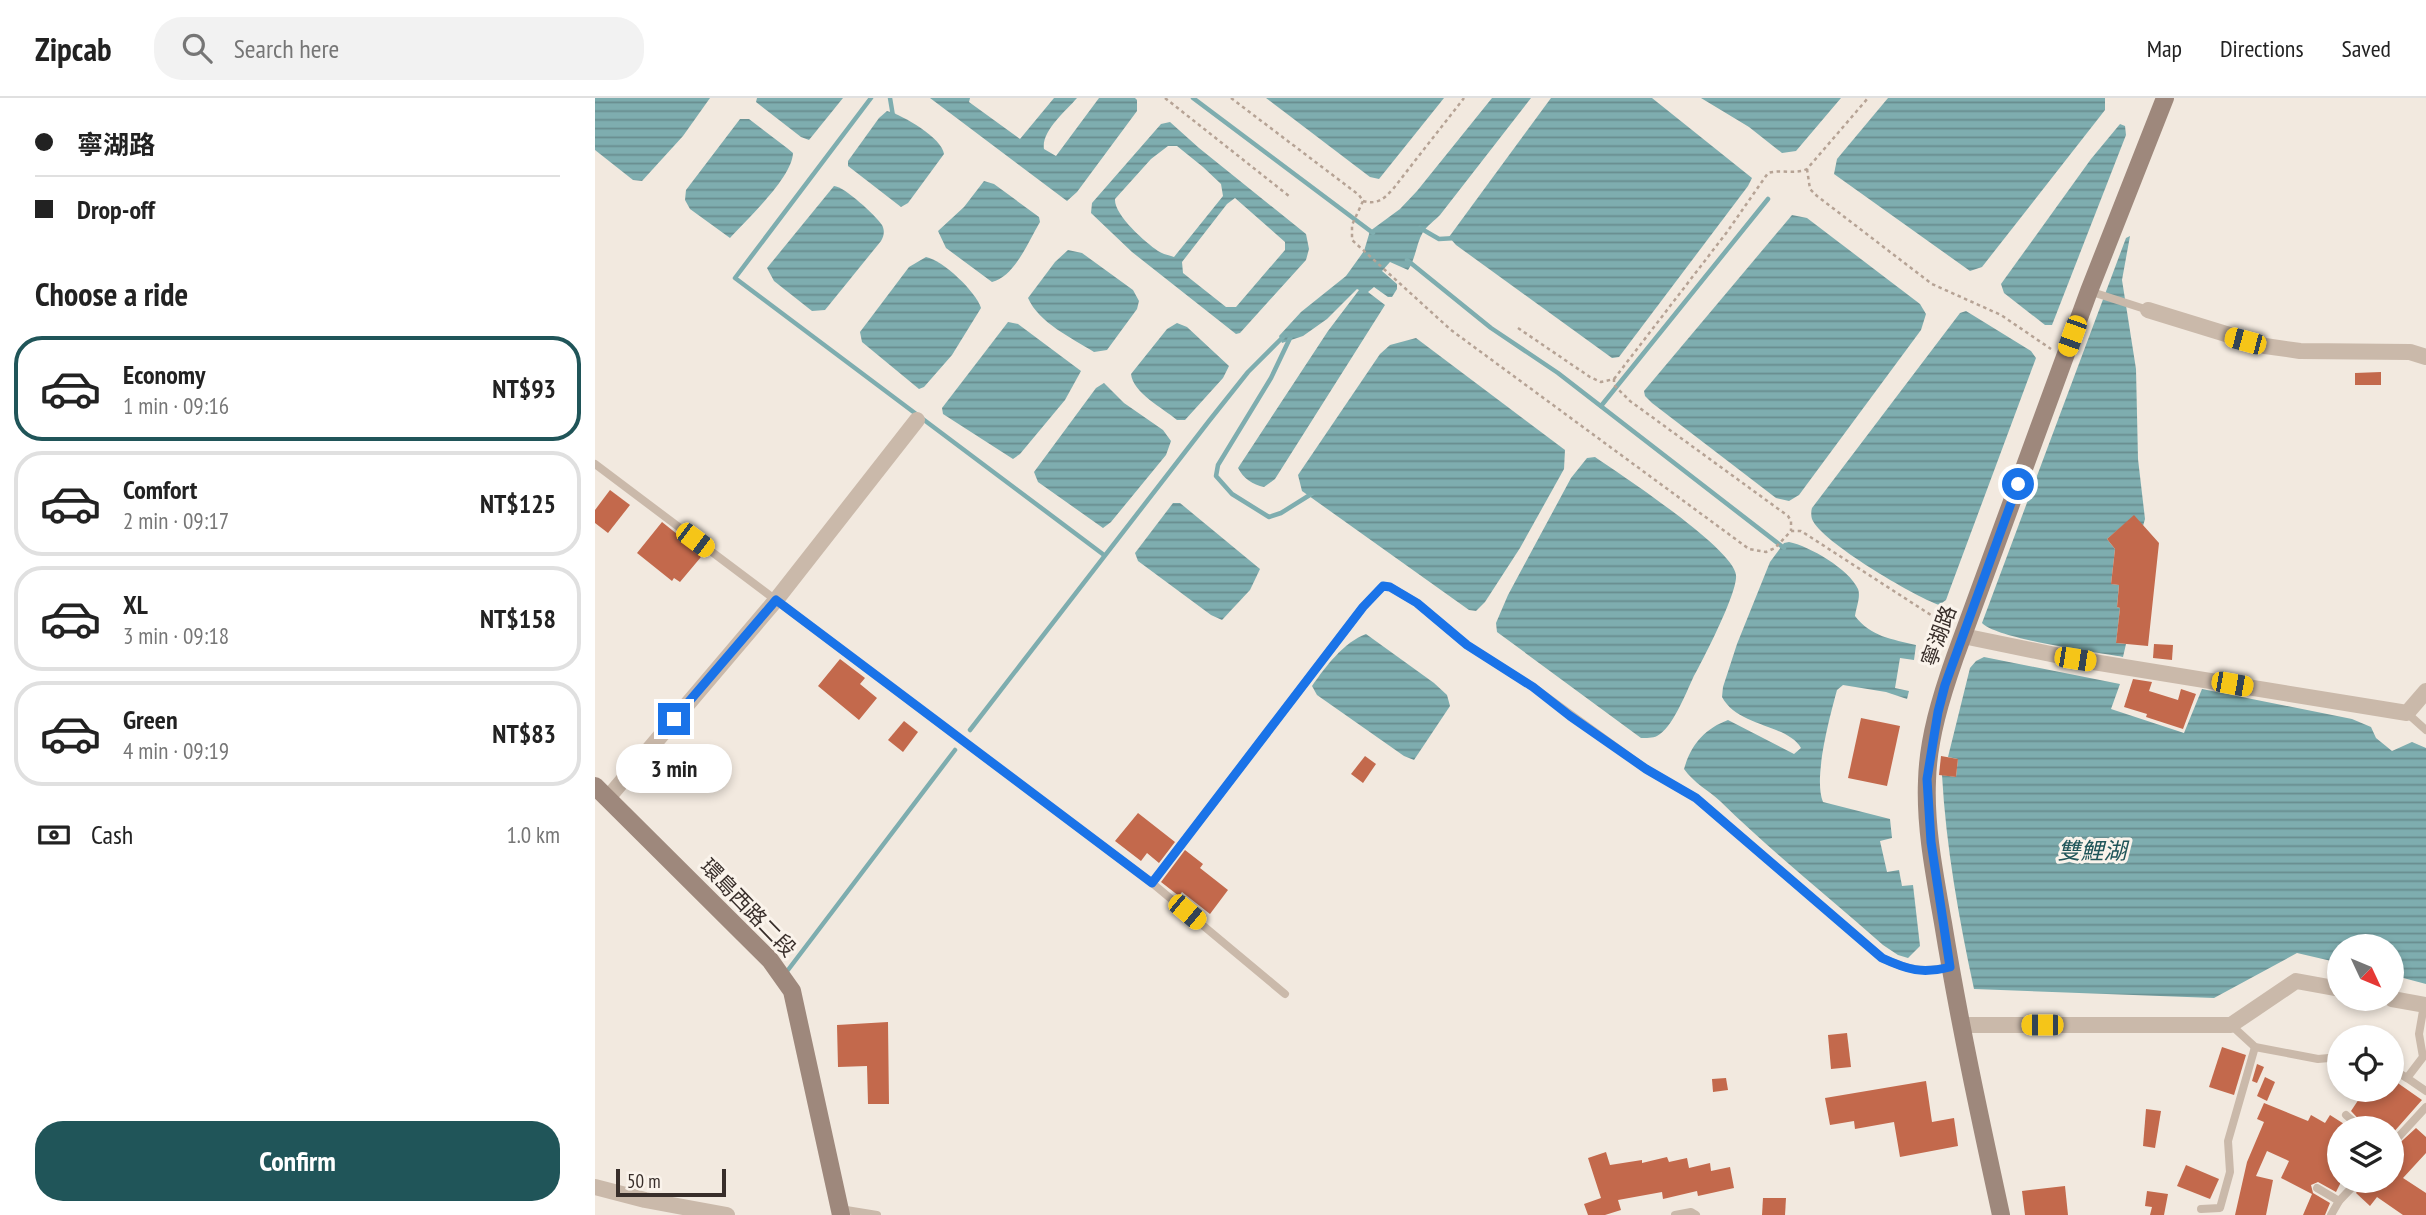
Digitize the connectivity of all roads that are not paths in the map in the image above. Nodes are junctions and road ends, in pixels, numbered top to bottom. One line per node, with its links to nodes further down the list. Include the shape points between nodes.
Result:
1 (2165, 98): 2 (main road, 寧湖路)
2 (2096, 293): 3 (lane); 8 (main road, 寧湖路, via 2064,358)
3 (2148, 310): 4 (street, via 2265,346 2300,351 2410,352)
4 (2426, 357)
5 (917, 420): 7 (street)
6 (595, 464): 7 (lane)
7 (776, 600): 12 (street); 13 (lane)
8 (1963, 636): 10 (street, via 2075,659); 14 (main road, 寧湖路, via 1938,712 1927,779 1931,842)
9 (2426, 691): 10 (street)
10 (2407, 713): 11 (lane)
11 (2426, 730)
12 (601, 792): 33 (main road, 環島西路二段, via 770,960 792,991)
13 (1152, 883): 14 (lane, via 1383,586 1417,603 1467,645 1646,769 1696,798 1882,958 1923,972); 16 (lane)
14 (1950, 967): 19 (main road, 寧湖路)
15 (2327, 987): 20 (street, via 2296,981)
16 (1285, 994)
17 (2405, 1001): 18 (street)
18 (2425, 1005): 24 (lane, via 2419,1034 2423,1057)
19 (1961, 1025): 20 (street); 38 (main road, 寧湖路)
20 (2231, 1025): 21 (lane)
21 (2255, 1047): 22 (lane); 32 (lane, via 2228,1141 2230,1172 2220,1208)
22 (2327, 1058)
23 (2404, 1076): 24 (lane)
24 (2407, 1078): 25 (lane)
25 (2426, 1091)
26 (2426, 1107): 27 (lane)
27 (2404, 1131)
28 (595, 1187): 34 (street)
29 (2316, 1188): 31 (lane)
30 (2347, 1193): 31 (lane)
31 (2339, 1201): 39 (lane)
32 (2201, 1209)
33 (841, 1212): 35 (lane)
34 (727, 1215)
35 (877, 1215)
36 (1675, 1215): 37 (lane)
37 (1696, 1215)
38 (2000, 1215)
39 (2331, 1215)

